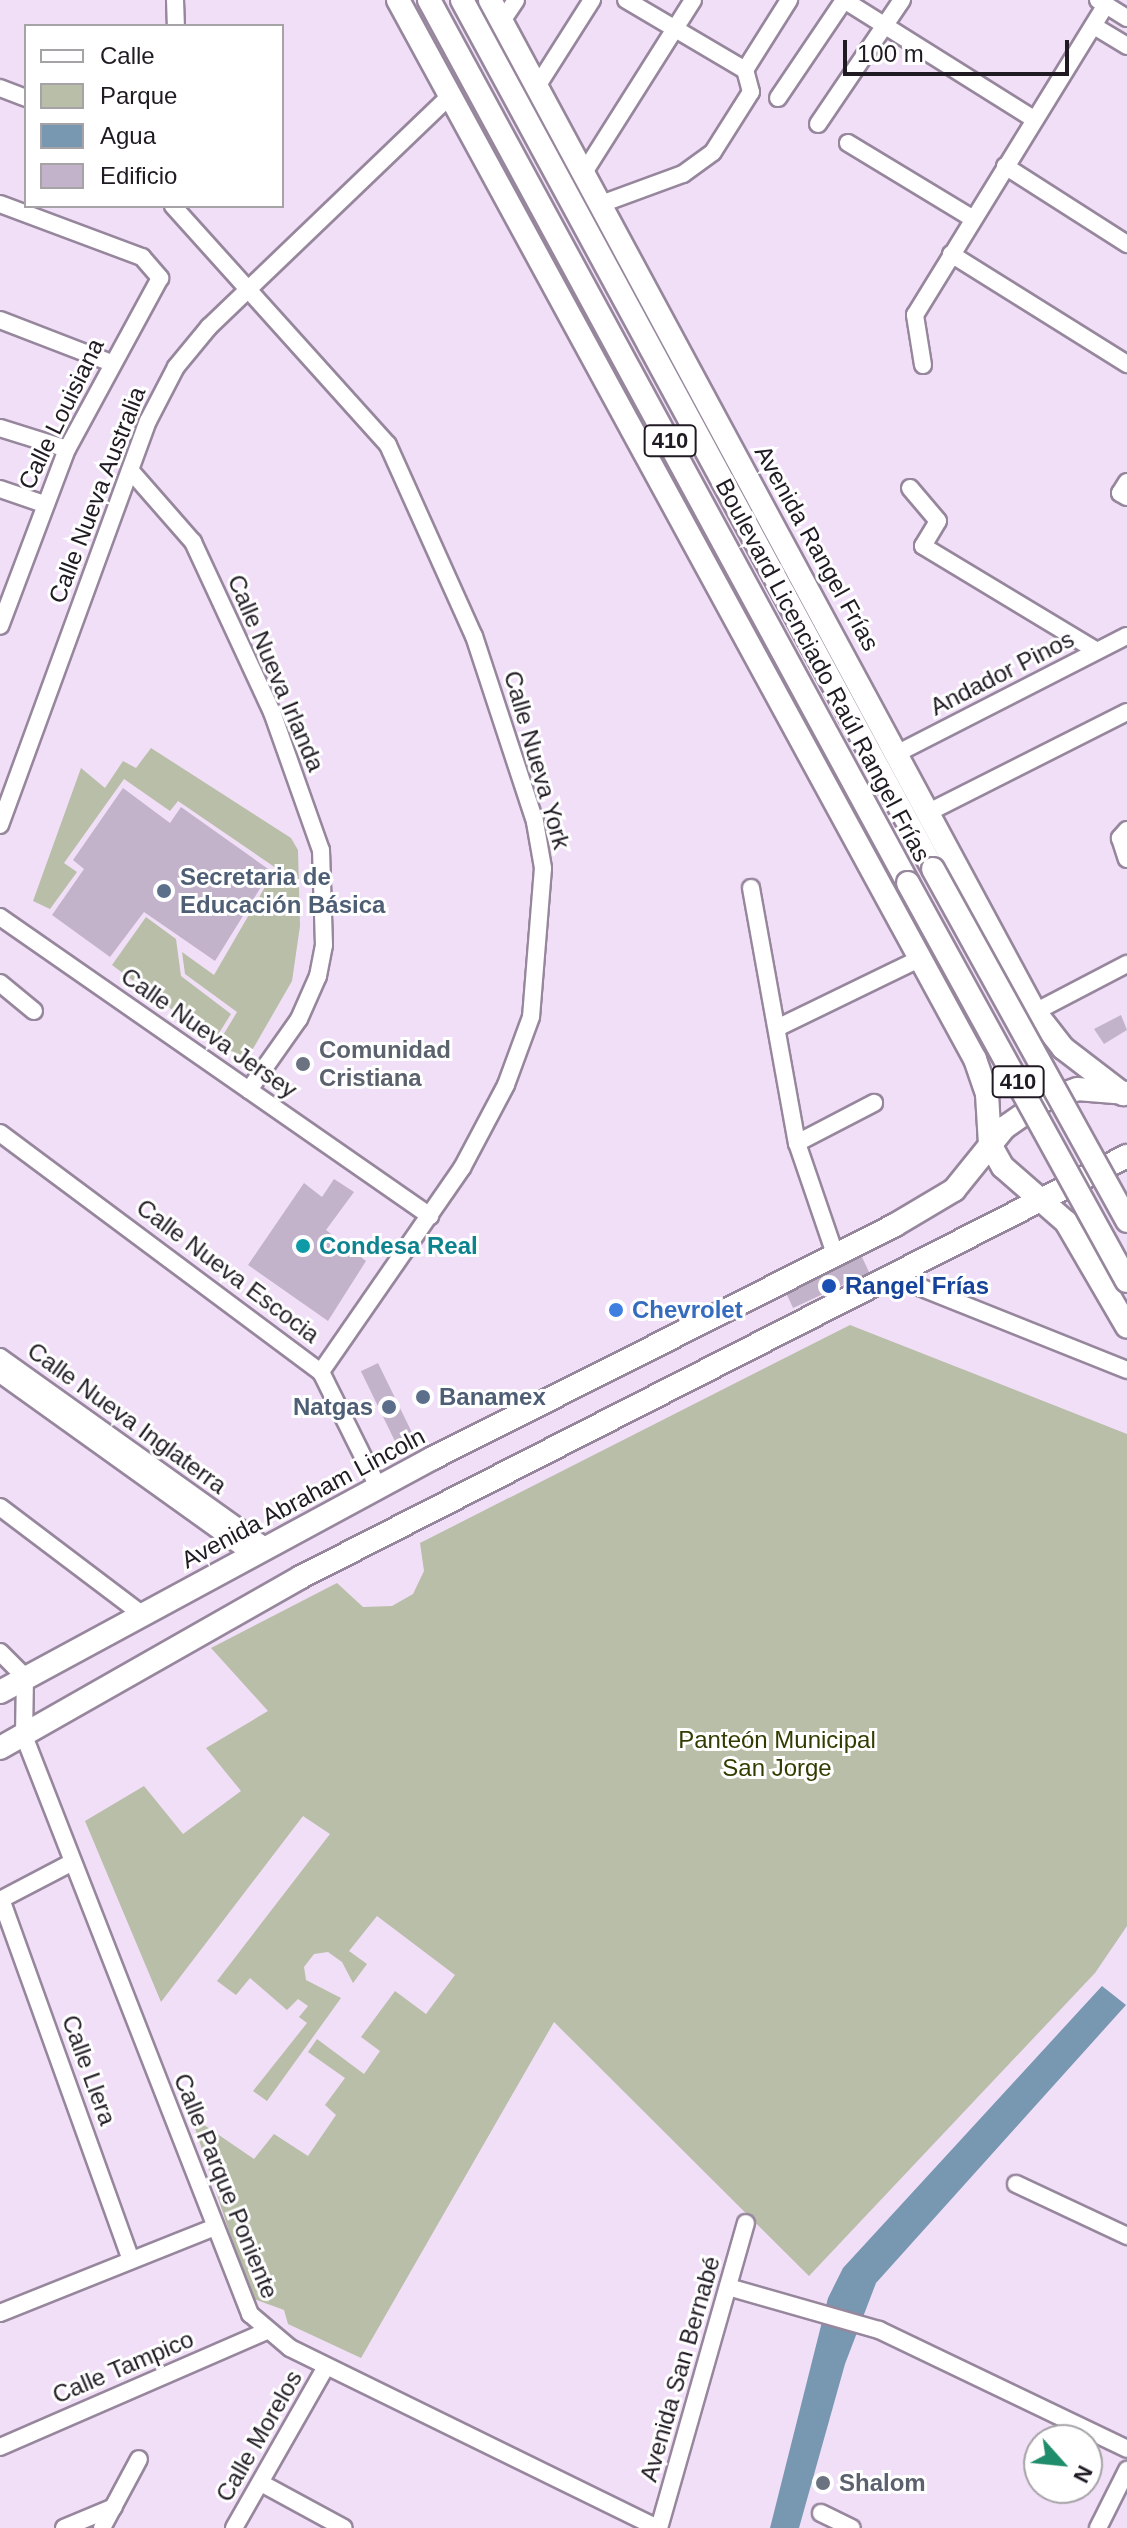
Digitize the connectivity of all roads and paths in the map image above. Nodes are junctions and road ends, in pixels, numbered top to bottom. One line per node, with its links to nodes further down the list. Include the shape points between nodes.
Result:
1 (175, 0): 16 (street)
2 (398, 0): 24 (main road)
3 (428, 0): 36 (main road); 58 (main road, Boulevard Licenciado Raúl Rangel Frías / 410)
4 (463, 0): 29 (main road); 57 (main road, Boulevard Licenciado Raúl Rangel Frías / 410)
5 (490, 0): 15 (main road, Avenida Rangel Frías)
6 (516, 0): 15 (street)
7 (592, 0): 22 (street)
8 (626, 0): 19 (street)
9 (693, 0): 19 (street)
10 (789, 0): 21 (street)
11 (844, 0): 17 (street); 26 (street)
12 (902, 0): 17 (street)
13 (1102, 2): 14 (street); 18 (street)
14 (1127, 18)
15 (502, 21): 22 (main road, Avenida Rangel Frías)
16 (176, 24)
17 (885, 25): 27 (street); 28 (street)
18 (1094, 26): 20 (street); 27 (street)
19 (674, 29): 21 (street); 32 (street)
20 (1127, 46)
21 (745, 70): 34 (street, via 750,98 723,142 683,174)
22 (538, 85): 29 (main road, Avenida Rangel Frías)
23 (0, 88): 25 (street)
24 (451, 95): 36 (main road); 40 (street, Calle Nueva Australia)
25 (24, 97)
26 (778, 98)
27 (1034, 119): 31 (street)
28 (818, 124)
29 (564, 132): 32 (main road, Avenida Rangel Frías)
30 (848, 143): 37 (street)
31 (1005, 166): 37 (street); 38 (street)
32 (585, 171): 34 (main road, Avenida Rangel Frías)
33 (0, 204): 42 (street, Calle Louisiana, via 142,257 159,274)
34 (601, 204): 51 (main road, Avenida Rangel Frías)
35 (175, 208): 40 (street, Calle Nueva York)
36 (514, 209): 52 (main road)
37 (972, 218): 39 (street)
38 (1127, 244)
39 (951, 254): 43 (street); 44 (street, via 915,315)
40 (250, 289): 47 (street, Calle Nueva Australia, via 176,367); 84 (street, Calle Nueva York, via 388,445 474,636 535,822 542,915 531,1017 489,1120)
41 (0, 320): 42 (street)
42 (109, 362): 46 (street, Calle Louisiana)
43 (1127, 364)
44 (923, 365)
45 (0, 428): 46 (street)
46 (67, 449): 50 (street, Calle Louisiana)
47 (130, 470): 62 (street, Calle Nueva Australia); 76 (street, Calle Nueva Irlanda, via 193,542 272,712 321,850 324,945 318,976 299,1019)
48 (910, 488): 56 (street, via 938,521 923,546)
49 (0, 489): 50 (street)
50 (44, 504): 53 (street, Calle Louisiana)
51 (789, 547): 57 (main road); 60 (main road, Avenida Rangel Frías)
52 (713, 571): 58 (main road); 68 (main road)
53 (3, 608): 54 (street, Calle Louisiana)
54 (0, 626)
55 (1127, 636): 56 (street, Andador Pinos)
56 (1097, 651): 60 (street, Andador Pinos)
57 (839, 692): 85 (main road, Boulevard Licenciado Raúl Rangel Frías / 410, bridge)
58 (817, 711): 88 (main road, Boulevard Licenciado Raúl Rangel Frías / 410, bridge)
59 (1127, 712): 61 (street)
60 (898, 753): 61 (main road, Avenida Rangel Frías)
61 (929, 812): 67 (main road, Avenida Rangel Frías)
62 (0, 825)
63 (1124, 834): 64 (street)
64 (1127, 859)
65 (751, 888): 74 (street)
66 (0, 917): 76 (street, Calle Nueva Jersey)
67 (1000, 947): 71 (main road, via 993,989 971,999); 72 (main road, Avenida Rangel Frías)
68 (921, 958): 71 (main road); 74 (street)
69 (1127, 964): 72 (street)
70 (0, 983): 73 (street)
71 (937, 987): 75 (main road)
72 (1031, 1006): 75 (main road, via 1002,993 970,1014); 77 (main road, Avenida Rangel Frías, via 1063,1048)
73 (34, 1011)
74 (777, 1028): 80 (street)
75 (960, 1030): 81 (main road, via 982,1075)
76 (249, 1090): 84 (street, Calle Nueva Jersey)
77 (1125, 1094): 81 (main road, Avenida Abraham Lincoln, via 1077,1089 1044,1100)
78 (874, 1103): 80 (street)
79 (0, 1133): 92 (street, Calle Nueva Escocia)
80 (797, 1143): 86 (street)
81 (990, 1144): 83 (main road, via 1003,1167); 86 (main road, Avenida Abraham Lincoln, via 954,1190)
82 (1127, 1156): 83 (main road)
83 (1042, 1198): 87 (main road); 89 (main road, via 1073,1233)
84 (430, 1216): 92 (street, Calle Nueva York)
85 (1127, 1221)
86 (835, 1254): 94 (main road, Avenida Abraham Lincoln)
87 (892, 1276): 91 (street); 101 (main road, via 301,1577)
88 (1127, 1281)
89 (1127, 1327)
90 (0, 1357): 96 (street, Calle Nueva Inglaterra)
91 (1127, 1370)
92 (321, 1372): 94 (street, Calle Nueva Escocia)
93 (0, 1374): 96 (street, Calle Nueva Inglaterra)
94 (378, 1487): 96 (main road, Avenida Abraham Lincoln)
95 (0, 1507): 97 (street)
96 (258, 1550): 97 (main road, Avenida Abraham Lincoln)
97 (140, 1613): 99 (main road, Avenida Abraham Lincoln)
98 (0, 1652): 99 (street)
99 (25, 1677): 100 (main road, Avenida Abraham Lincoln); 101 (street)
100 (0, 1692)
101 (24, 1736): 102 (main road); 103 (street, Calle Parque Poniente)
102 (0, 1748)
103 (69, 1864): 104 (street); 107 (street, Calle Parque Poniente)
104 (0, 1900): 109 (street, Calle Llera)
105 (1016, 2184): 108 (street)
106 (746, 2223): 110 (street, Avenida San Bernabé)
107 (212, 2228): 109 (street); 112 (street, Calle Parque Poniente, via 239,2297)
108 (1127, 2236)
109 (130, 2258): 111 (street)
110 (728, 2287): 115 (street, via 856,2321); 125 (street, Avenida San Bernabé)
111 (0, 2313)
112 (265, 2332): 113 (street, Calle Parque Poniente); 114 (street, Calle Tampico)
113 (326, 2367): 118 (street, Calle Morelos); 125 (street, Calle Parque Poniente)
114 (0, 2447)
115 (1127, 2449)
116 (139, 2459): 119 (street)
117 (1127, 2470): 127 (street)
118 (261, 2483): 123 (street, Calle Morelos); 124 (street)
119 (114, 2507): 121 (street); 122 (street)
120 (821, 2513): 126 (street)
121 (64, 2528)
122 (102, 2528)
123 (234, 2528)
124 (344, 2528)
125 (658, 2528)
126 (852, 2528)
127 (1098, 2528)

